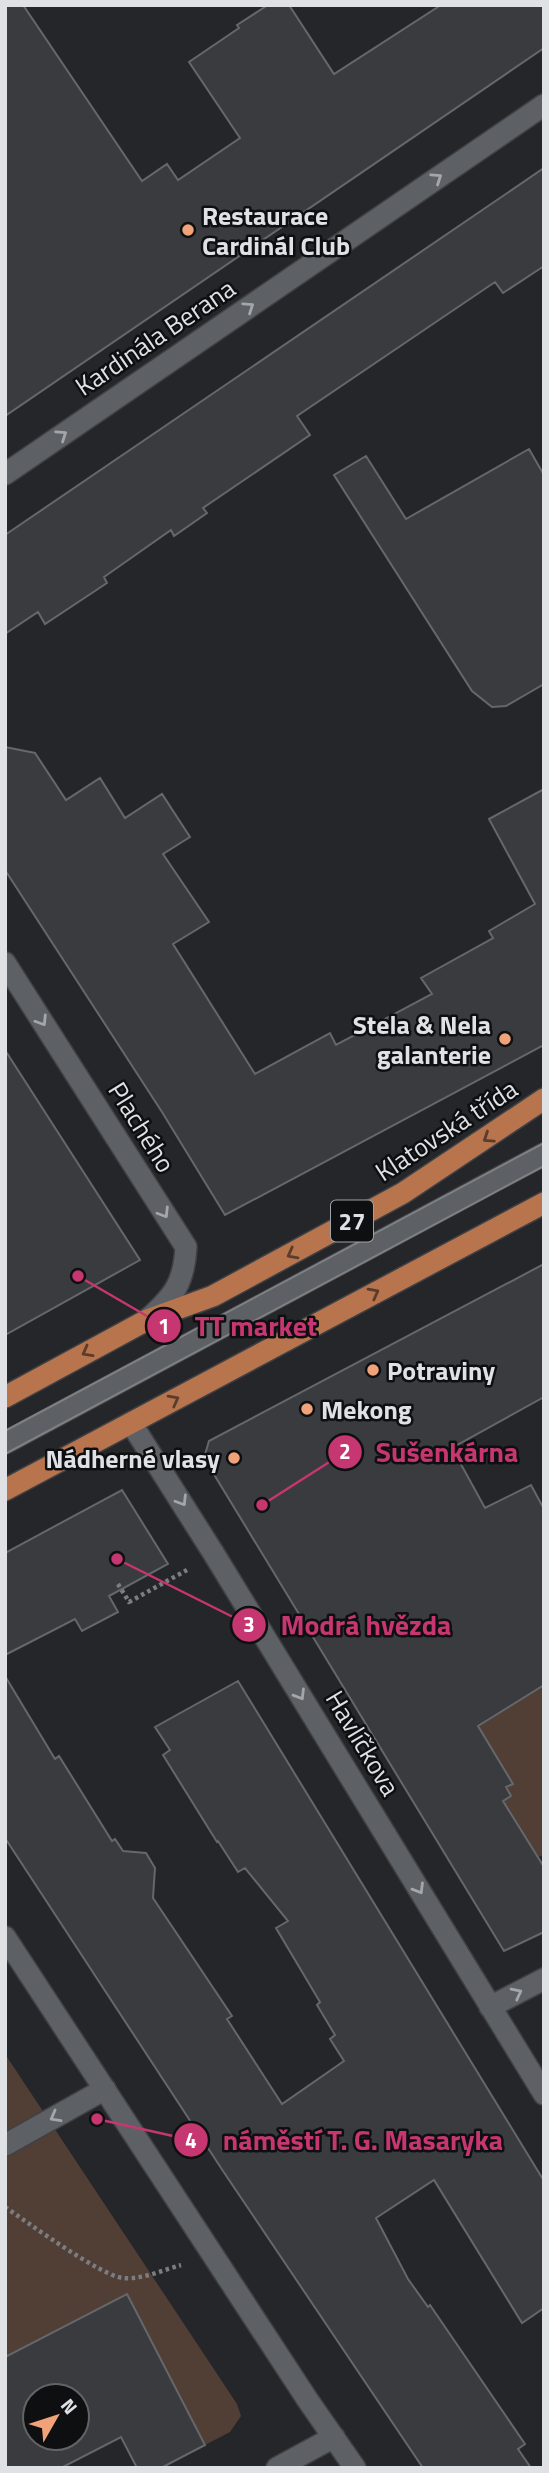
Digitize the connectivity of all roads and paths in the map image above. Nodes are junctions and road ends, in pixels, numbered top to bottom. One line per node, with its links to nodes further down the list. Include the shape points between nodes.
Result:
1 (544, 105): 2 (street, Kardinála Berana, one-way to 1)
2 (5, 474)
3 (5, 963): 7 (street, Plachého, one-way to 7, via 186,1247 179,1285)
4 (544, 1099): 7 (main road, Klatovská třída / 27, one-way to 7, via 403,1194 213,1296)
5 (544, 1154): 10 (street)
6 (544, 1203): 9 (main road, one-way to 6)
7 (147, 1320): 8 (main road, Klatovská třída / 27, one-way to 8)
8 (5, 1397)
9 (131, 1423): 11 (main road); 16 (street, Havlíčkova, one-way to 16)
10 (5, 1443)
11 (5, 1490)
12 (178, 1574): 13 (path, via 129,1602)
13 (118, 1584)
14 (5, 1937): 17 (street)
15 (544, 1979): 16 (street, one-way to 15)
16 (490, 2007): 18 (street, Havlíčkova)
17 (105, 2089): 19 (street, one-way to 19); 22 (street)
18 (544, 2094)
19 (5, 2145)
20 (5, 2207): 21 (path, via 118,2278)
21 (186, 2264)
22 (334, 2437): 23 (street); 24 (street)
23 (276, 2468)
24 (355, 2468)

